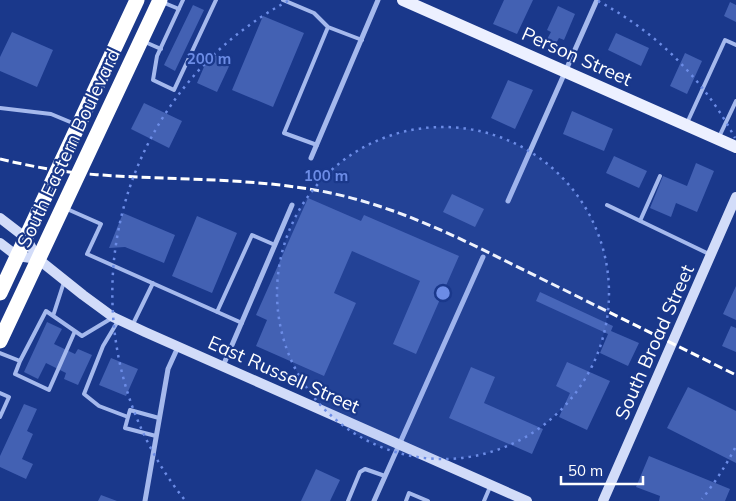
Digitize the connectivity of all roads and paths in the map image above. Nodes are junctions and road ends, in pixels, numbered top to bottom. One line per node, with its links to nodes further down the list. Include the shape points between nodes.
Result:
1 (160, 0): 9 (lane); 11 (highway, South Eastern Boulevard)
2 (183, 0): 9 (lane)
3 (216, 0): 14 (lane, via 174,90 153,80)
4 (283, 0): 10 (lane, via 314,13)
5 (378, 0): 12 (street)
6 (403, 0): 15 (main road, Person Street, via 425,7)
7 (597, 0): 15 (street)
8 (134, 2): 19 (highway, South Eastern Boulevard)
9 (179, 8): 14 (lane)
10 (328, 27): 12 (lane); 21 (lane, via 284,133)
11 (141, 40): 14 (lane); 29 (highway, South Eastern Boulevard)
12 (362, 40): 21 (street)
13 (736, 45): 18 (lane, via 725,40)
14 (161, 49)
15 (565, 72): 18 (main road, Person Street); 26 (street)
16 (736, 101): 20 (lane)
17 (0, 108): 19 (lane, via 51,114)
18 (686, 125): 20 (main road, Person Street)
19 (78, 126): 32 (highway, South Eastern Boulevard)
20 (718, 139): 22 (main road, Person Street)
21 (317, 145): 23 (street)
22 (736, 147)
23 (311, 158)
24 (660, 176): 31 (lane)
25 (736, 197): 35 (street, South Broad Street)
26 (508, 201)
27 (292, 205): 34 (street)
28 (607, 205): 31 (lane)
29 (63, 206): 38 (highway, South Eastern Boulevard); 40 (lane, via 101,224 87,254)
30 (0, 218): 32 (street, East Russell Street)
31 (640, 221): 35 (lane)
32 (26, 238): 36 (highway, South Eastern Boulevard); 38 (street, East Russell Street)
33 (0, 243): 36 (street, East Russell Street)
34 (275, 245): 42 (lane, via 252,235); 45 (street)
35 (711, 255): 68 (street, South Broad Street)
36 (17, 256): 38 (street, East Russell Street); 41 (highway, South Eastern Boulevard)
37 (483, 258): 58 (street)
38 (38, 260): 39 (street, East Russell Street); 48 (highway, South Eastern Boulevard)
39 (65, 280): 43 (lane); 44 (street, East Russell Street)
40 (153, 283): 42 (lane); 46 (lane)
41 (0, 293)
42 (217, 312): 45 (lane)
43 (52, 316): 47 (lane); 51 (lane, via 46,311)
44 (116, 318): 46 (street, East Russell Street); 47 (lane, via 82,336); 55 (lane, via 84,394 99,406)
45 (242, 323): 52 (street)
46 (132, 326): 49 (street, East Russell Street)
47 (75, 331): 51 (lane, via 49,390 15,374)
48 (0, 341)
49 (178, 347): 52 (street, East Russell Street); 56 (street, via 168,369)
50 (0, 353): 51 (lane)
51 (20, 361)
52 (223, 367): 58 (street, East Russell Street)
53 (0, 393): 54 (lane, via 9,397)
54 (0, 417)
55 (128, 417): 56 (lane, via 130,410); 57 (lane, via 125,428)
56 (159, 418): 57 (street)
57 (156, 436): 61 (street)
58 (399, 444): 59 (street); 60 (street, East Russell Street)
59 (385, 476): 62 (lane, via 365,469 360,472); 63 (street)
60 (491, 485): 66 (lane); 67 (street, East Russell Street)
61 (145, 501)
62 (348, 501)
63 (374, 501)
64 (406, 501): 65 (lane, via 409,493)
65 (428, 501)
66 (484, 501)
67 (527, 501)
68 (603, 501)

